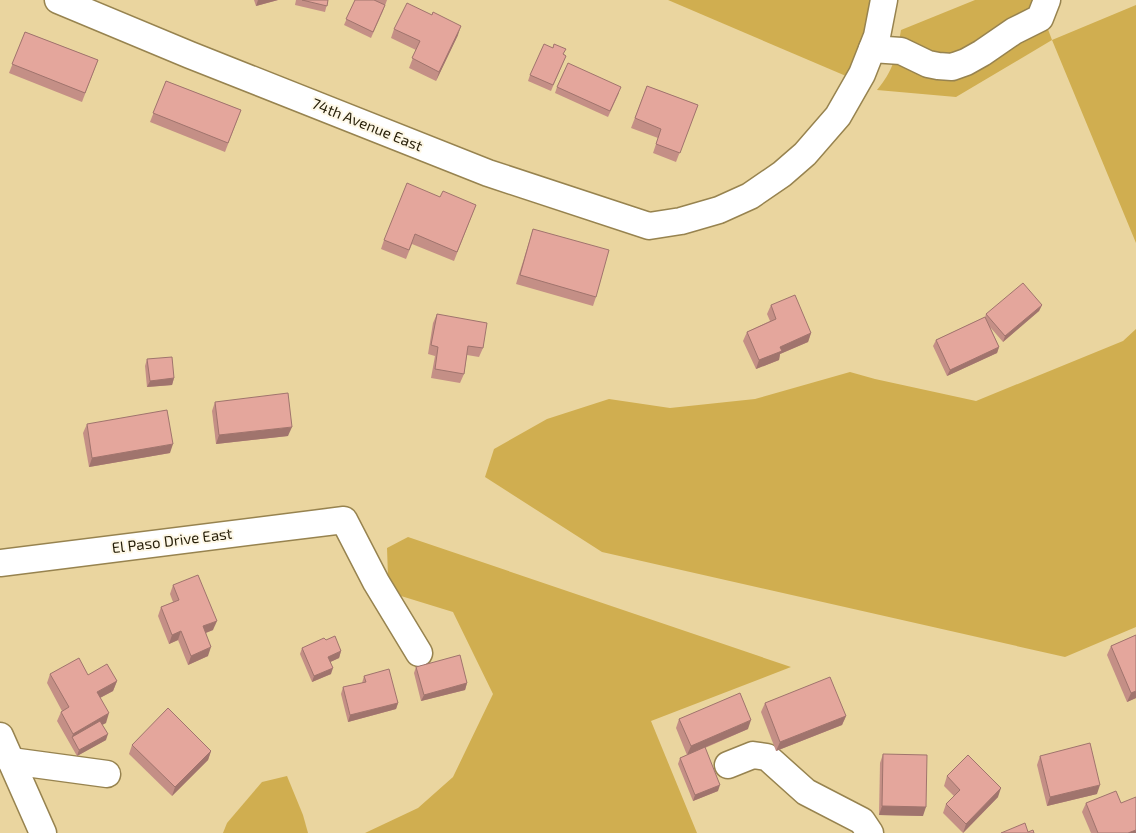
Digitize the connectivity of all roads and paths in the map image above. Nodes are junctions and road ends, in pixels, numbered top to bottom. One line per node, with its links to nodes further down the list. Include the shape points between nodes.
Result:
1 (58, 0): 4 (street, 74th Avenue East, via 488,173 649,226 719,210 750,196 782,174 805,154 838,116)
2 (884, 0): 4 (street, 74th Avenue East)
3 (1047, 0): 4 (street, via 1040,18 974,58 952,67 928,64 901,51)
4 (872, 49)
5 (0, 563): 6 (street, El Paso Drive East, via 344,520 376,582)
6 (419, 653)
7 (0, 736): 8 (street)
8 (11, 761): 10 (street); 11 (street)
9 (728, 764): 12 (street, via 752,755 767,757 806,792 862,821)
10 (107, 774)
11 (43, 833)
12 (870, 833)

